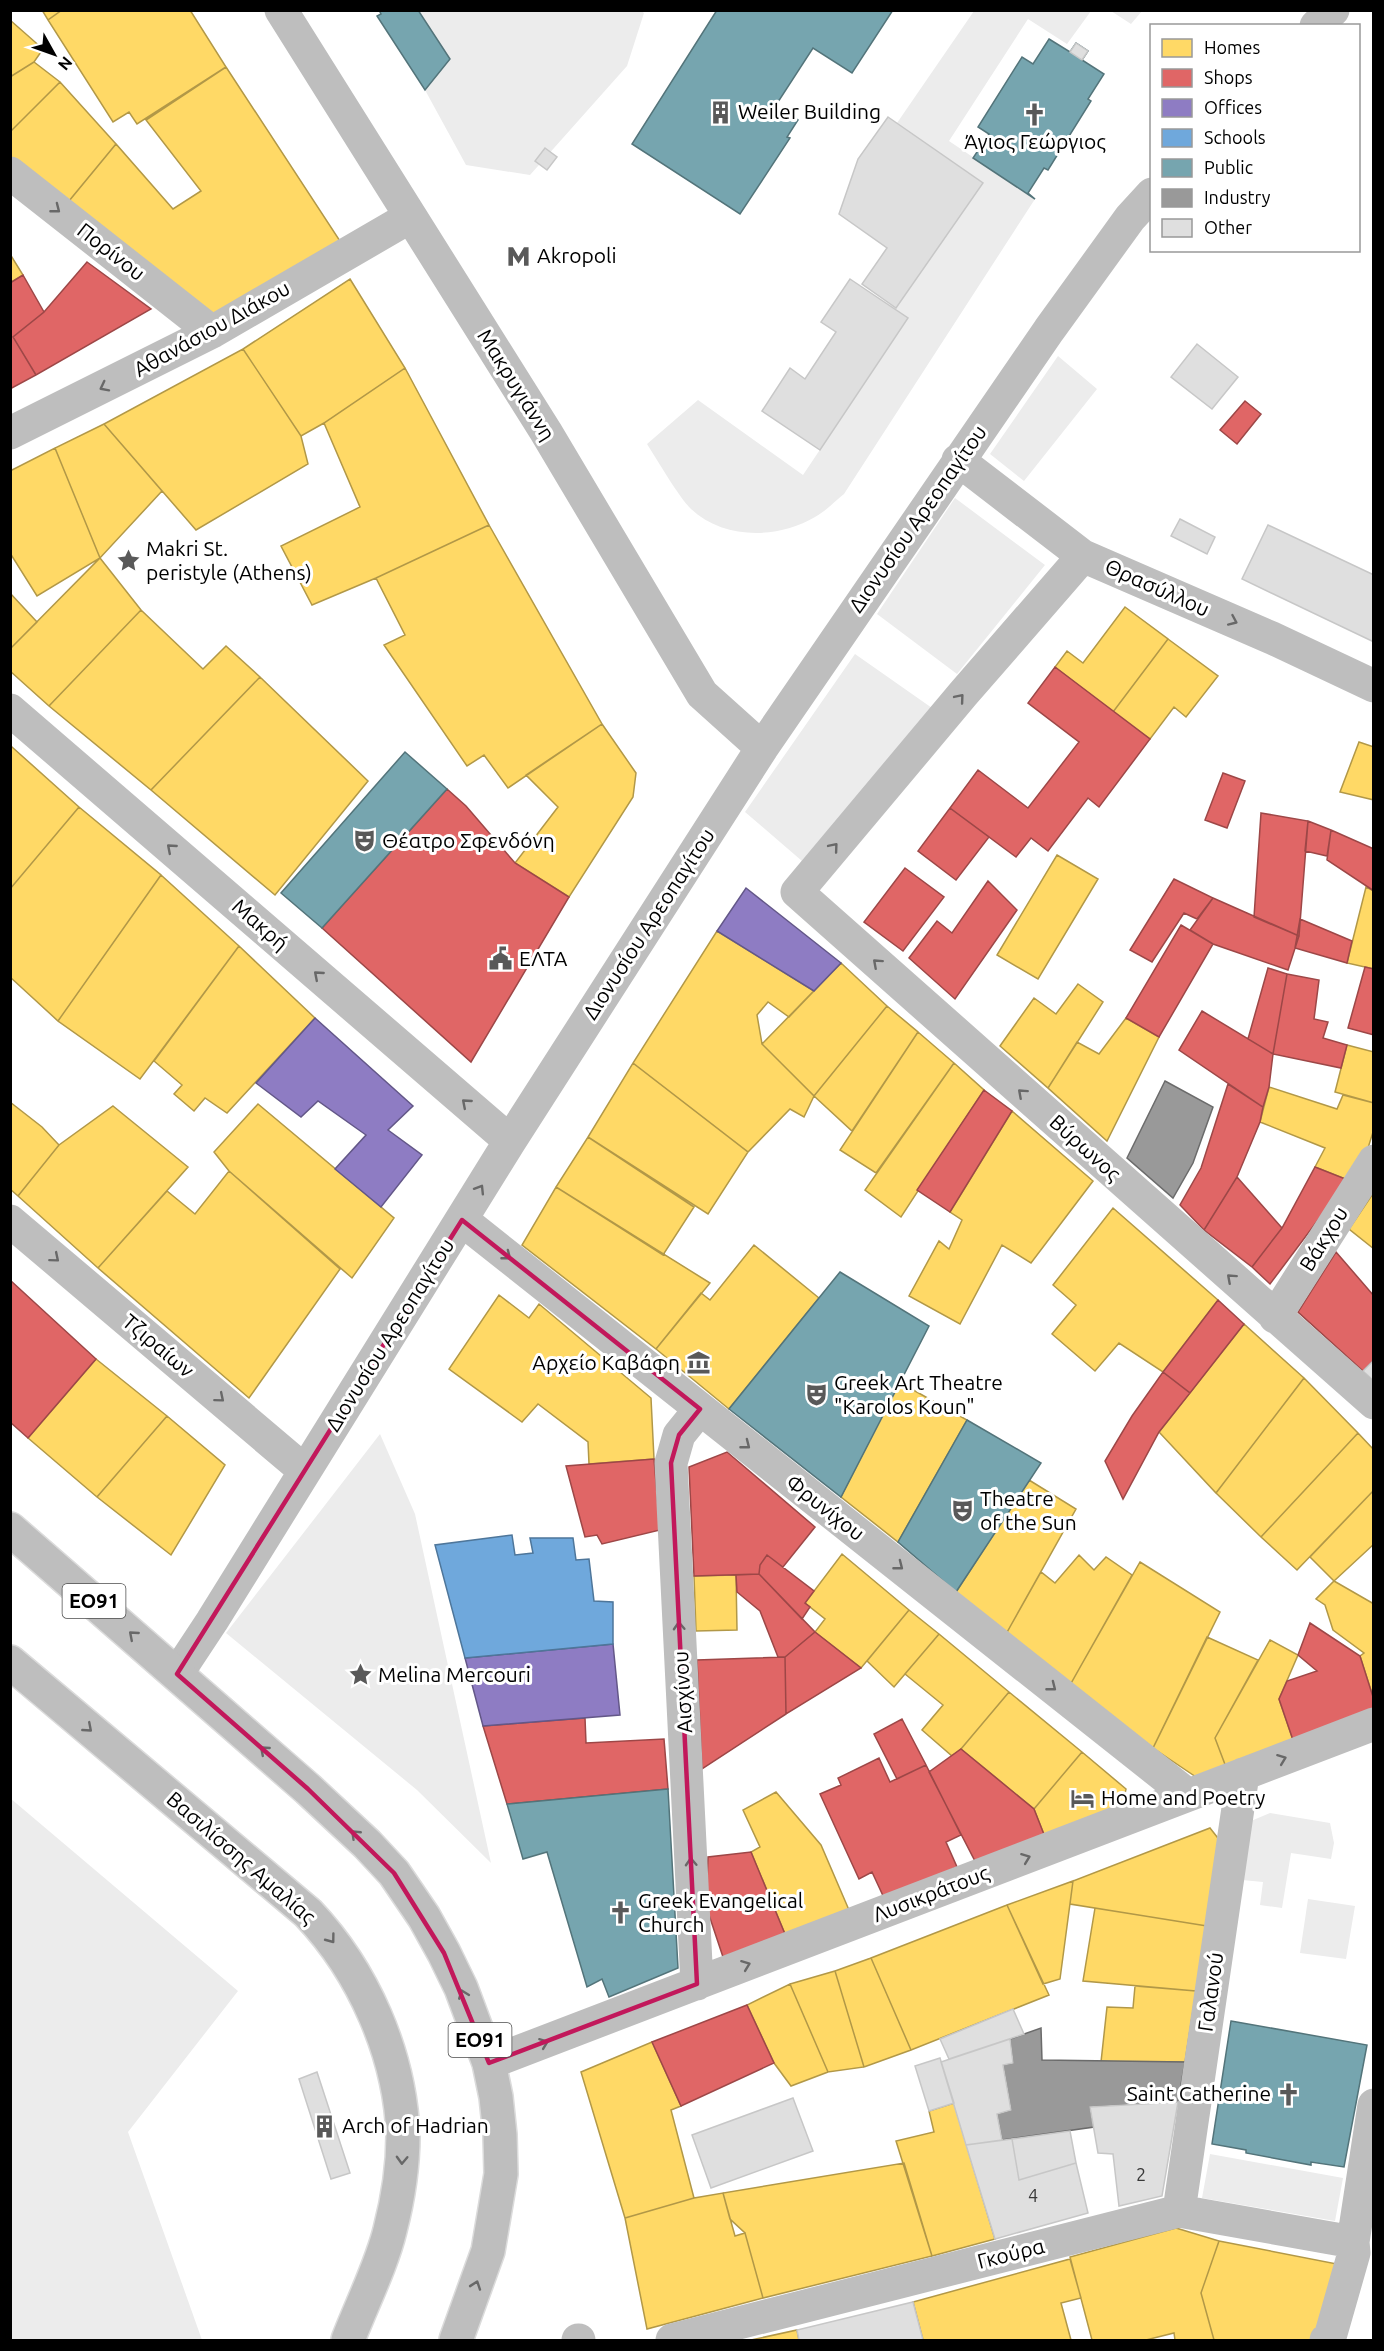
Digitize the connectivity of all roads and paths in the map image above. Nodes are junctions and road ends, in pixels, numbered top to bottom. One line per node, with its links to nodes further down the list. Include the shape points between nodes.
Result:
1 (281, 10): 6 (street, Μακρυγιάννη)
2 (1333, 10): 3 (street)
3 (1318, 24)
4 (10, 172): 7 (street, Πορίνου, one-way to 7)
5 (1150, 196): 9 (street, Διονυσίου Αρεοπαγίτου, via 1130,218)
6 (410, 217): 7 (street, Αθανάσιου Διάκου); 13 (street, Μακρυγιάννη, via 552,441 702,694)
7 (212, 332): 8 (street, Αθανάσιου Διάκου, one-way to 8)
8 (10, 434)
9 (958, 460): 10 (street, Θρασύλλου); 13 (street, Διονυσίου Αρεοπαγίτου)
10 (1083, 556): 11 (street, Θρασύλλου, one-way to 11); 18 (street, Βύρωνος, one-way to 10, via 796,892)
11 (1374, 686)
12 (10, 710): 14 (street, Μακρή, one-way to 12)
13 (762, 748): 14 (street, Διονυσίου Αρεοπαγίτου)
14 (510, 1141): 16 (street, Διονυσίου Αρεοπαγίτου, one-way to 14)
15 (1374, 1161): 18 (street, Βάκχου)
16 (462, 1220): 20 (street, Φρυνίχου, one-way to 20); 21 (street, Διονυσίου Αρεοπαγίτου)
17 (10, 1221): 21 (street, Τζιραίων, one-way to 21)
18 (1275, 1317): 19 (street, Βύρωνος)
19 (1374, 1403)
20 (700, 1409): 27 (street, Φρυνίχου, one-way to 27); 28 (street, Αισχίνου, one-way to 20, via 671,1463 679,1435)
21 (305, 1471): 24 (street, Διονυσίου Αρεοπαγίτου)
22 (10, 1529): 24 (street, ΕΟ91, one-way to 22)
23 (10, 1662): 34 (street, Βασιλίσσης Αμαλίας, one-way to 34, via 308,1912 346,1958 372,2010 400,2102 402,2168 390,2233)
24 (177, 1674): 29 (street, ΕΟ91, one-way to 24, via 444,1953 394,1873 308,1788)
25 (1374, 1724): 26 (street, Λυσικράτους, one-way to 25)
26 (1243, 1774): 27 (street, Λυσικράτους); 31 (street, Γαλανού)
27 (1188, 1795): 28 (street, Λυσικράτους, one-way to 27)
28 (697, 1984): 29 (street, Λυσικράτους, one-way to 28)
29 (489, 2063): 35 (street, ΕΟ91, one-way to 29, via 488,2251 501,2174 496,2097)
30 (1374, 2105): 32 (street)
31 (1179, 2211): 32 (street, Γκούρα); 36 (street, Γκούρα)
32 (1360, 2251): 33 (street)
33 (1331, 2339)
34 (348, 2340)
35 (456, 2340)
36 (672, 2340)

